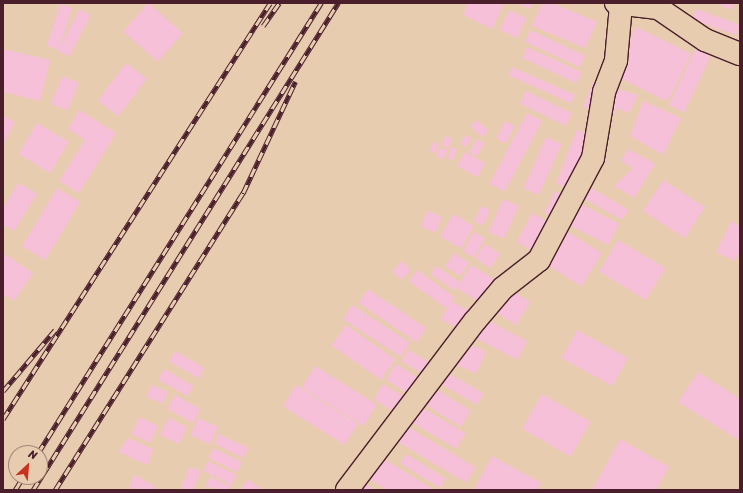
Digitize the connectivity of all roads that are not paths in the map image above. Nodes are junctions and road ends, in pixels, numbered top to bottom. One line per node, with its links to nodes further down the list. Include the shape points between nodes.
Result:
1 (618, 4): 2 (street); 4 (street, via 616,60 604,92 593,158 539,260 503,288)
2 (659, 6): 3 (street, via 705,40)
3 (740, 54)
4 (347, 490)

